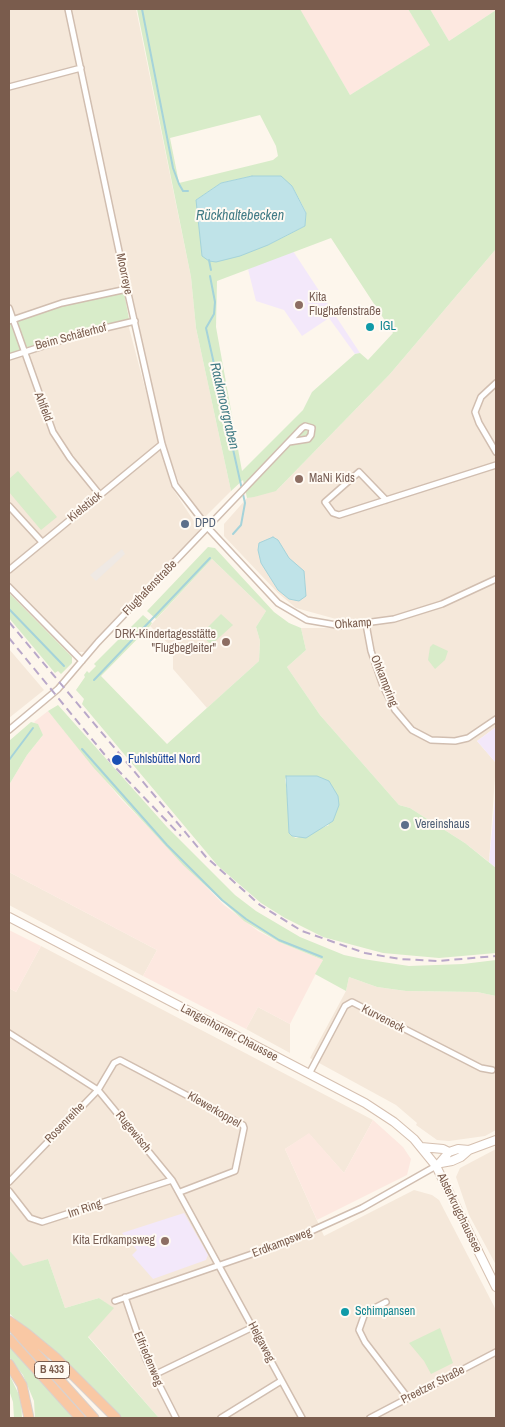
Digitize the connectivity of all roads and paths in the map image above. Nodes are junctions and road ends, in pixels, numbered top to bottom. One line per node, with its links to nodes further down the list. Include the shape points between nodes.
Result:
1 (68, 9): 2 (street, Moorreye)
2 (81, 68): 3 (street); 4 (street, Moorreye)
3 (9, 87)
4 (127, 289): 6 (street, via 62,303); 7 (street, Moorreye)
5 (9, 308): 6 (street, Ahlfeld)
6 (11, 321): 8 (street, Ahlfeld)
7 (135, 321): 8 (street, Beim Schäferhof); 12 (street, Moorreye)
8 (23, 351): 9 (street, Beim Schäferhof); 15 (street, Ahlfeld, via 53,432)
9 (9, 357)
10 (496, 383): 13 (street, via 481,396 475,412)
11 (289, 442): 18 (street, Flughafenstraße)
12 (162, 444): 15 (street, Kielstück); 18 (street, Moorreye, via 176,485)
13 (496, 452)
14 (496, 465): 16 (street)
15 (100, 495): 19 (street, Kielstück)
16 (386, 500): 16 (street, via 337,516 325,502 359,472)
17 (9, 506): 19 (street)
18 (209, 528): 23 (street, Ohkamp, via 278,603 295,615 330,626); 24 (street, Flughafenstraße)
19 (42, 542): 20 (street, Kielstück)
20 (9, 570)
21 (496, 579): 23 (street, Ohkamp, via 423,611)
22 (9, 587): 24 (street)
23 (366, 624): 25 (street, Ohkampring, via 383,686 395,710 412,730 431,740 455,741 468,738)
24 (82, 660): 26 (street, Flughafenstraße, via 47,699)
25 (496, 719)
26 (9, 730)
27 (9, 917): 31 (main road, Langenhorner Chaussee)
28 (9, 1033): 32 (street, Rugewisch)
29 (118, 1061): 32 (street, Rosenreihe); 41 (street, Klewerkoppel, via 243,1125 235,1171)
30 (492, 1070): 31 (street, Kurveneck, via 480,1068 352,1002 345,1006)
31 (309, 1074): 34 (main road, Langenhorner Chaussee, via 384,1116)
32 (98, 1090): 38 (street, Rugewisch); 39 (street, Rosenreihe)
33 (496, 1140): 35 (main road, Erdkampsweg)
34 (421, 1147): 36 (main road, Erdkampsweg); 37 (main road, Langenhorner Chaussee)
35 (469, 1150): 36 (main road, Erdkampsweg); 37 (main road, Erdkampsweg, via 461,1157)
36 (448, 1152): 37 (main road, Erdkampsweg)
37 (438, 1165): 42 (street, Erdkampsweg, via 322,1227); 43 (main road, Alsterkrugchaussee)
38 (172, 1180): 40 (street, Im Ring, via 42,1222 30,1218); 41 (street, Rugewisch)
39 (9, 1182)
40 (9, 1191)
41 (180, 1192): 42 (street, Rugewisch)
42 (220, 1266): 44 (street, Erdkampsweg); 48 (street, Helgaweg)
43 (496, 1287)
44 (125, 1297): 45 (street, Erdkampsweg); 52 (street, Elfriedenweg)
45 (114, 1301)
46 (386, 1302): 54 (street, via 365,1313 359,1330)
47 (9, 1322): 57 (highway, B 433); 58 (highway, via 55,1357)
48 (253, 1327): 52 (street); 53 (street, Helgaweg)
49 (9, 1339): 56 (highway, B 433)
50 (496, 1352): 54 (street, Preetzer Straße)
51 (9, 1364): 55 (highway, via 22,1385)
52 (154, 1376): 59 (street, Elfriedenweg)
53 (281, 1381): 60 (street); 61 (street, Helgaweg)
54 (408, 1398): 62 (street, Preetzer Straße)
55 (28, 1416)
56 (80, 1418)
57 (94, 1418)
58 (116, 1418)
59 (176, 1418)
60 (221, 1418)
61 (302, 1418)
62 (370, 1418)

